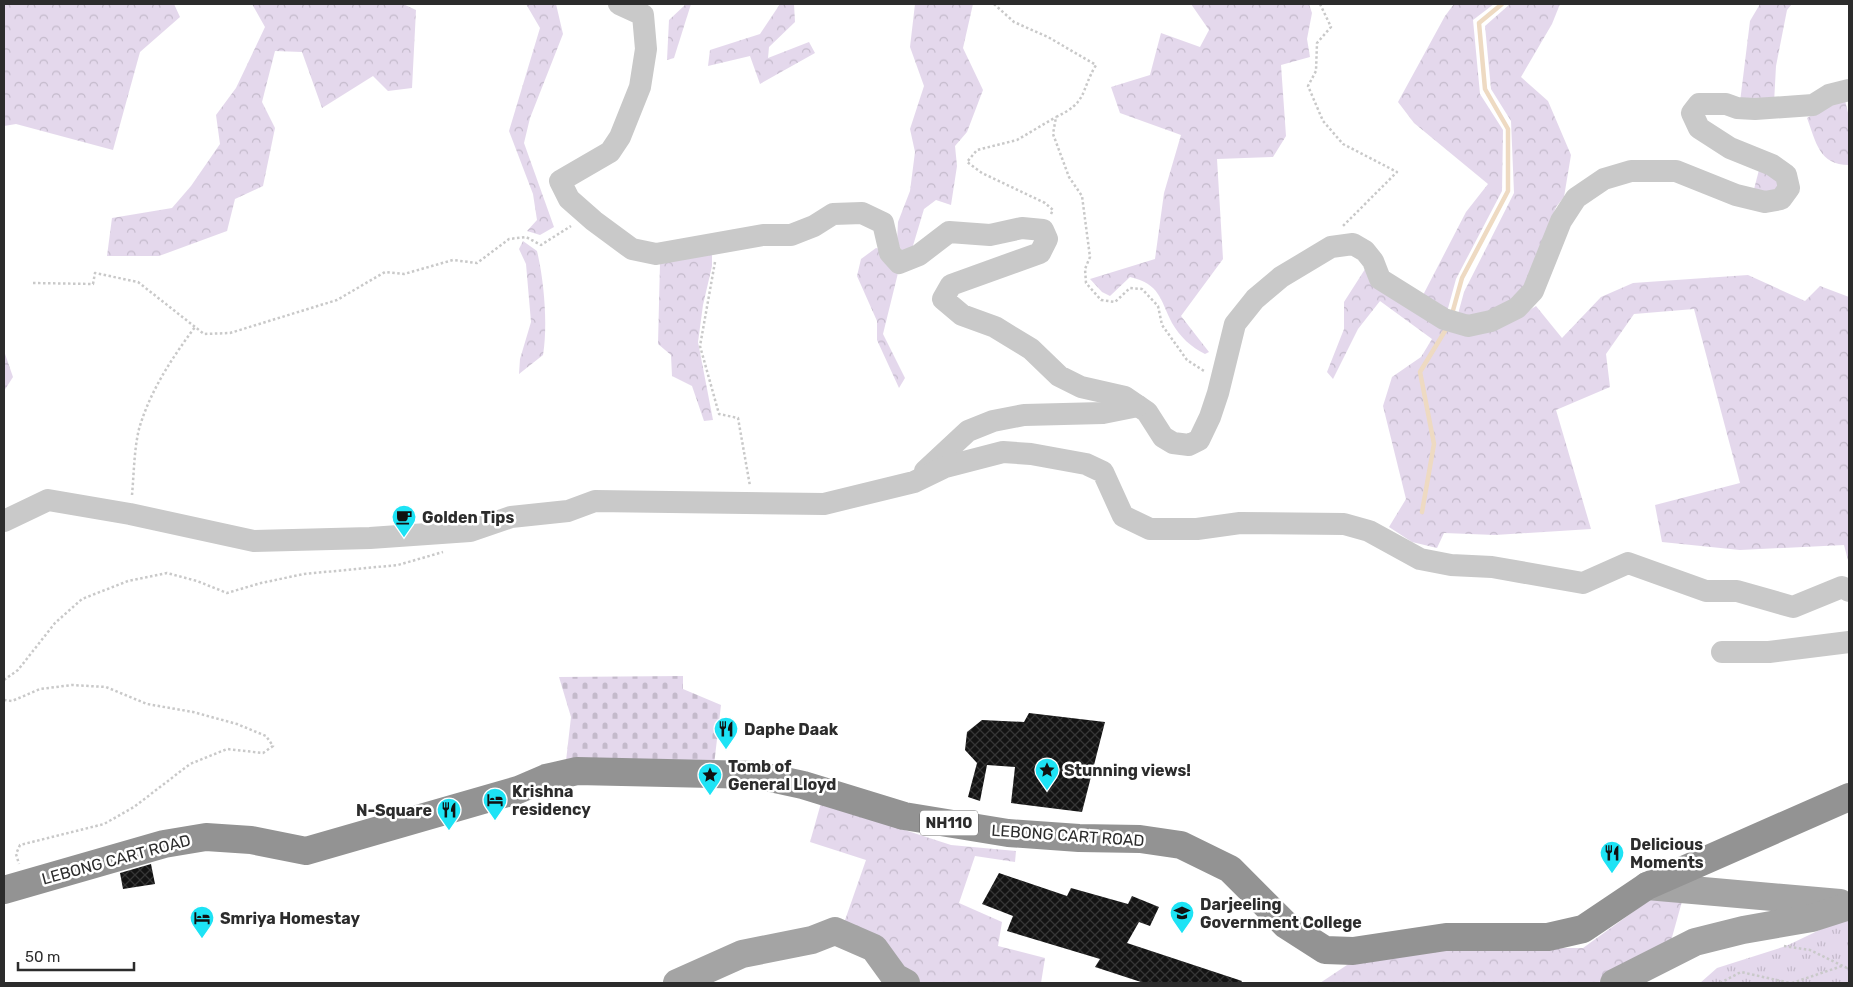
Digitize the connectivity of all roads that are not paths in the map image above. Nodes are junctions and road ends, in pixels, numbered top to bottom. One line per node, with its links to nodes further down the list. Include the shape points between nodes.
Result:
1 (619, 4): 3 (street, via 643,15 646,49 640,87 620,137 610,152 560,182 569,200 594,221 632,249 656,254 763,235 791,235 833,214 862,213 883,223 890,253 899,263 919,255 949,232 990,235 1022,228 1043,230 1047,239 1040,252 951,286 943,299 962,315 995,327 1031,349 1059,376 1081,387 1125,397)
2 (1849, 90): 3 (street, via 1829,95 1813,105 1755,109 1699,104 1692,113 1699,128 1730,148 1772,164 1786,175 1789,188 1781,198 1765,202 1736,195 1676,171 1631,171 1604,179 1576,198 1561,220 1533,291 1516,308 1491,321 1468,326 1444,319 1380,279 1373,261 1353,244 1331,247 1281,277 1255,299 1235,324 1218,393 1199,440 1189,445 1172,443 1163,437 1147,412)
3 (1138, 406): 4 (street, via 1103,413 1024,415 993,421 968,431)
4 (914, 482): 5 (street, via 824,504 596,501 568,511 511,517 470,531 370,538 254,541 48,500); 6 (street, via 945,467 1004,452 1031,454 1086,464 1102,472 1123,516 1150,529 1197,529 1240,523 1344,524 1369,531 1420,559 1451,565 1492,567 1583,583 1628,564 1706,591 1737,591 1793,607 1842,587)
5 (4, 521)
6 (1849, 591)
7 (1849, 642): 8 (street, via 1769,652)
8 (1722, 652)
9 (1849, 797): 10 (highway, LEBONG CART ROAD / NH110)
10 (1647, 886): 11 (highway, LEBONG CART ROAD / NH110, via 1583,929 1548,937 1446,937 1353,951 1326,950 1286,925 1230,869 1181,845 1140,839 1008,833 904,816 803,785 757,775 577,771 306,851 251,840 206,836 164,844); 12 (main road)
11 (14, 887)
12 (1849, 905): 15 (main road, via 1812,918 1695,942)
13 (677, 983): 14 (main road, via 742,954 812,940 836,931 874,948 895,976)
14 (906, 983)
15 (1614, 983)

